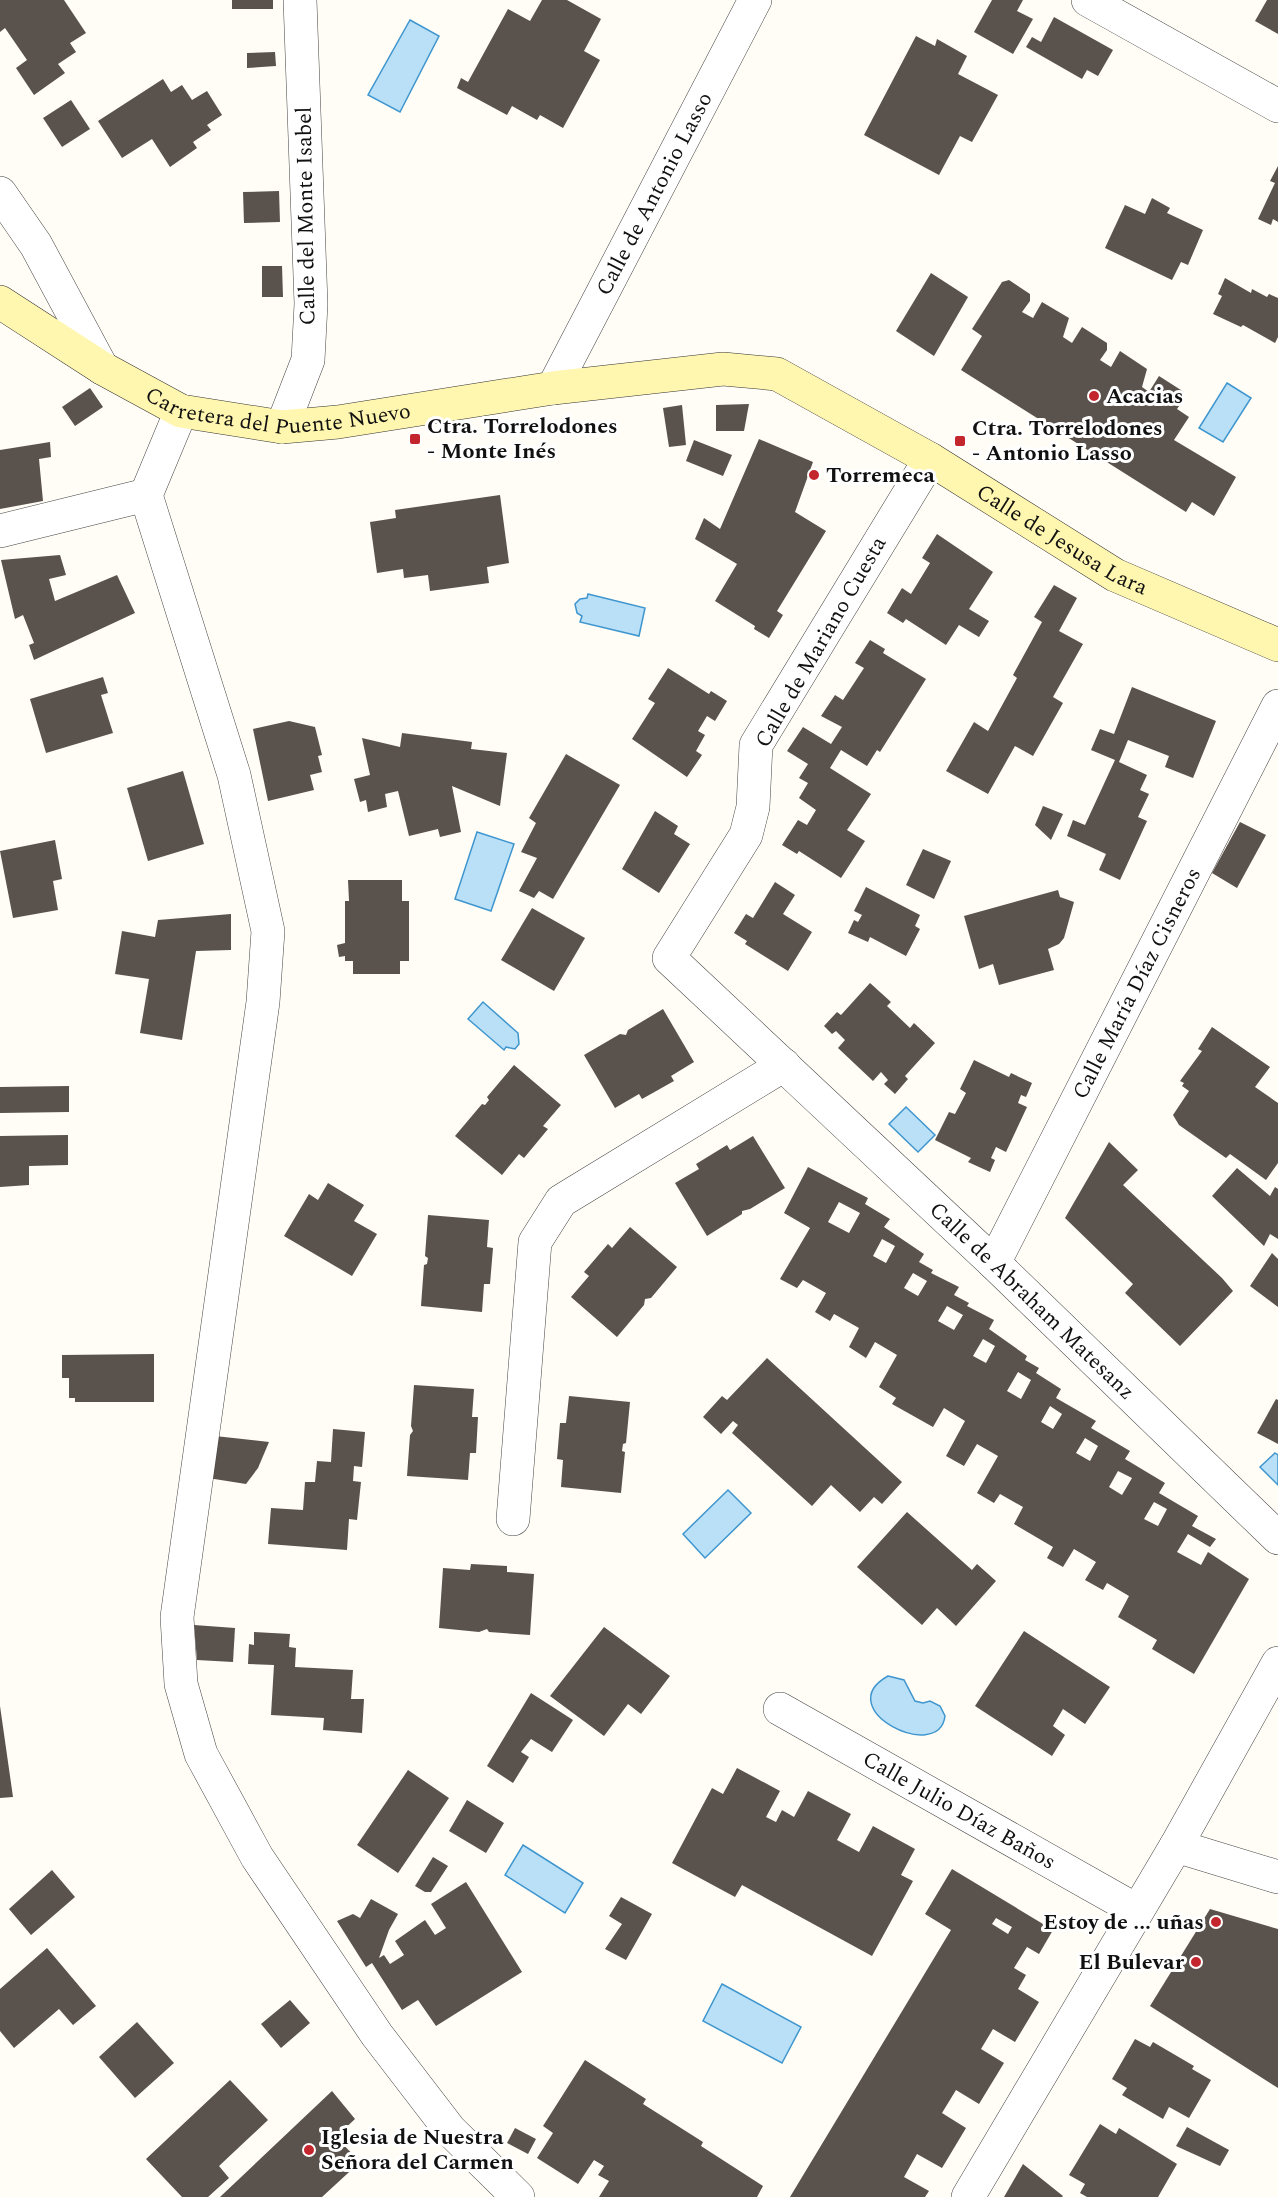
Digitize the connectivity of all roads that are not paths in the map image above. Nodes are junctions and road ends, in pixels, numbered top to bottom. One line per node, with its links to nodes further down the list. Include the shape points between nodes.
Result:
1 (300, 0): 11 (street, Calle del Monte Isabel, via 311,304 308,360)
2 (754, 0): 9 (street, Calle de Antonio Lasso)
3 (1088, 0): 4 (street)
4 (1278, 106)
5 (0, 193): 7 (street, via 36,244)
6 (0, 302): 7 (main road, Carretera del Puente Nuevo)
7 (102, 368): 10 (main road, Carretera del Puente Nuevo)
8 (723, 369): 9 (main road, Carretera del Puente Nuevo); 12 (main road, Calle de Jesusa Lara, via 777,374)
9 (553, 388): 11 (main road, Carretera del Puente Nuevo, via 338,422)
10 (181, 411): 11 (main road, Carretera del Puente Nuevo); 13 (street)
11 (282, 427)
12 (930, 459): 15 (main road, Calle de Jesusa Lara, via 1115,575); 17 (street, Calle de Mariano Cuesta, via 756,746 753,807 746,835)
13 (146, 495): 14 (street); 27 (street, via 234,775 268,931 263,1002 177,1617 181,1684 201,1754 257,1857 377,2035 450,2130)
14 (0, 531)
15 (1278, 645)
16 (1278, 706): 19 (street, Calle María Díaz Cisneros)
17 (669, 958): 18 (street, Calle de Abraham Matesanz)
18 (784, 1065): 19 (street, Calle de Abraham Matesanz); 20 (street, via 561,1201 535,1242)
19 (994, 1263): 21 (street, Calle de Abraham Matesanz)
20 (513, 1519)
21 (1278, 1538)
22 (1278, 1662): 24 (street)
23 (780, 1709): 26 (street, Calle Julio Díaz Baños)
24 (1176, 1846): 25 (street); 26 (street)
25 (1278, 1877)
26 (1136, 1910): 28 (street)
27 (518, 2197)
28 (968, 2197)

